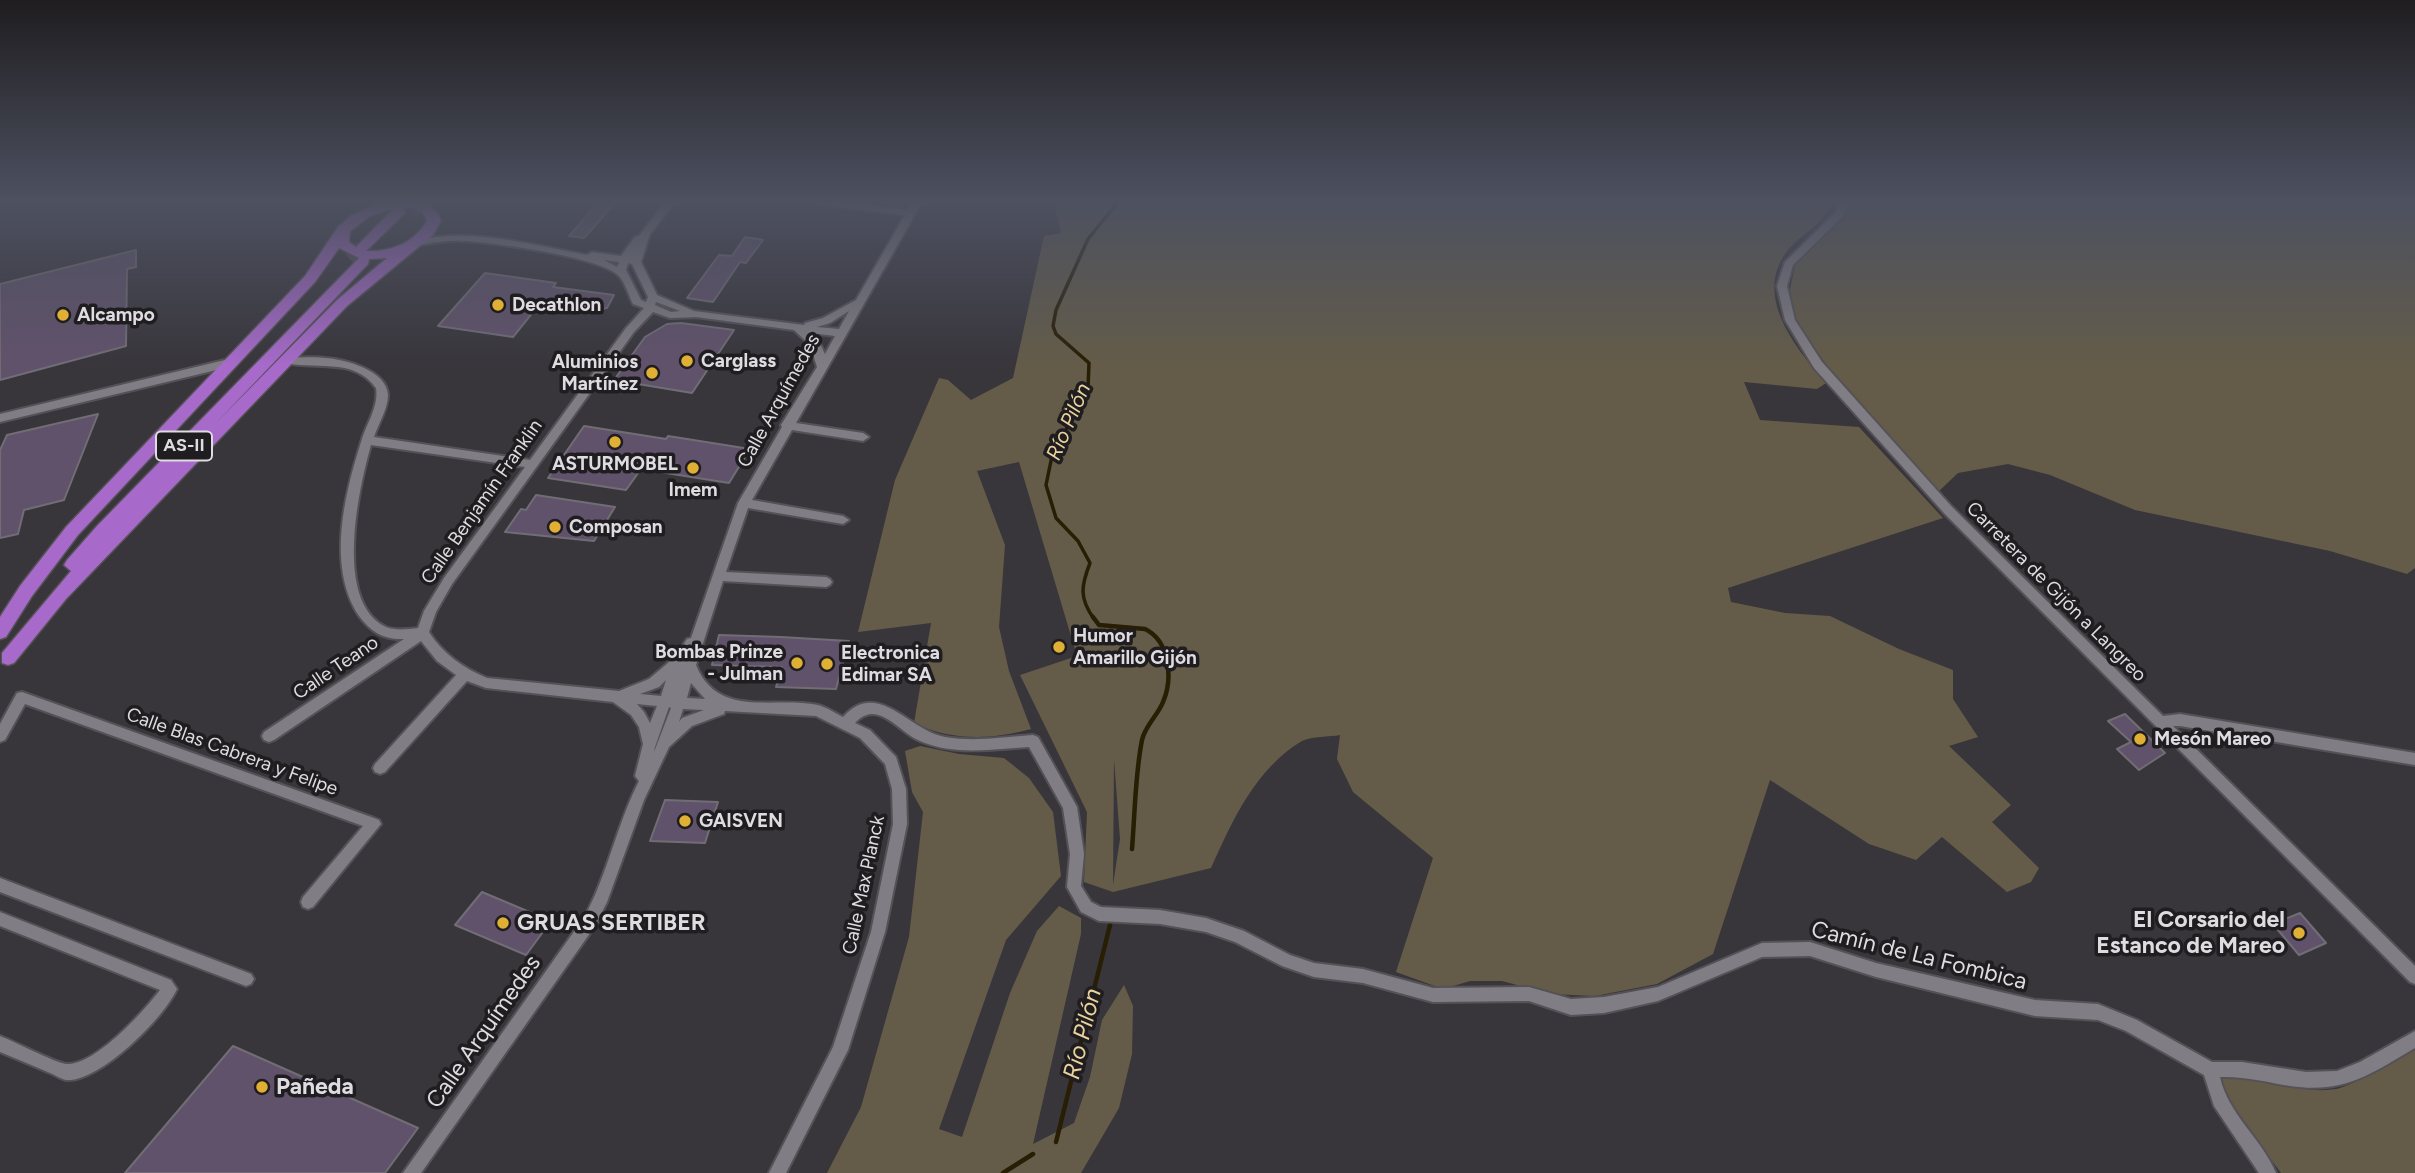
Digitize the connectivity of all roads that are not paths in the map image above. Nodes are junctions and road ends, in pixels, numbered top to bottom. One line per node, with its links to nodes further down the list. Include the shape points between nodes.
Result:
1 (326, 257): 20 (highway)
2 (360, 257): 33 (highway, AS-II, via 87,530)
3 (360, 257): 36 (highway, AS-II, via 103,530 56,586)
4 (398, 257): 19 (highway, via 342,303)
5 (597, 257): 8 (street); 9 (street)
6 (885, 257): 10 (street, Calle Arquímedes)
7 (1796, 257): 41 (street, Carretera de Gijón a Langreo, via 1788,264 1782,286 1790,320 1818,365 1948,510)
8 (633, 258): 9 (street); 12 (street)
9 (622, 273): 11 (street)
10 (861, 299): 17 (street, via 826,321); 18 (street, Calle Arquímedes)
11 (637, 302): 12 (street); 16 (street, Calle Benjamín Franklin)
12 (651, 302): 13 (street); 15 (street); 16 (street, Calle Benjamín Franklin)
13 (684, 310): 14 (street)
14 (696, 314): 15 (street); 17 (street)
15 (670, 315): 16 (street)
16 (633, 326): 26 (street, Calle Benjamín Franklin)
17 (791, 326): 18 (street); 21 (street, via 813,339)
18 (840, 333): 21 (street, Calle Arquímedes)
19 (286, 360): 25 (street, via 323,361 376,379 382,396); 36 (highway, via 61,594)
20 (229, 363): 22 (street); 33 (highway, via 72,531)
21 (822, 366): 23 (street, Calle Arquímedes)
22 (0, 418)
23 (787, 425): 24 (street); 27 (street, Calle Arquímedes)
24 (863, 437)
25 (368, 440): 26 (street); 32 (street, via 348,529 352,595 373,626 394,635)
26 (532, 464): 32 (street, Calle Benjamín Franklin, via 448,581 430,611)
27 (744, 503): 28 (street); 29 (street, Calle Arquímedes)
28 (843, 520)
29 (718, 576): 30 (street); 31 (street, Calle Arquímedes)
30 (826, 582)
31 (699, 631): 34 (street, Calle Arquímedes); 35 (street, Calle Arquímedes)
32 (424, 632): 37 (street, via 437,654); 44 (street, Calle Teano)
33 (0, 634)
34 (690, 644): 35 (street, Calle Arquímedes); 39 (street, Calle Arquímedes)
35 (685, 663): 38 (street, via 654,683); 39 (street, Calle Arquímedes); 40 (street, Calle Max Planck, via 698,684 717,701)
36 (4, 665)
37 (464, 675): 38 (street, via 486,683); 47 (street)
38 (612, 696): 39 (street); 45 (street, via 638,711)
39 (673, 703): 40 (street, Calle Max Planck); 45 (street, Calle Arquímedes); 48 (street, Calle Arquímedes)
40 (733, 707): 42 (street, Calle Max Planck, via 818,711); 45 (street, Calle Max Planck, via 687,722)
41 (2159, 722): 46 (street, via 2180,720); 53 (street, Carretera de Gijón a Langreo)
42 (846, 723): 57 (street, Camín de La Fombica, via 868,707 940,741 1032,741 1070,807 1077,854 1074,887 1086,907 1099,914 1206,925 1314,970 1384,981 1433,995 1529,994 1582,1006 1658,994 1762,950 1810,949 2035,1008 2098,1012 2131,1025); 59 (street, Calle Max Planck, via 865,734 891,761 899,789 900,824 878,932 840,1050)
43 (0, 736): 51 (street, Calle Blas Cabrera y Felipe, via 22,697 374,824)
44 (270, 736)
45 (654, 749): 48 (street, Calle Arquímedes); 49 (street, Calle Arquímedes)
46 (2415, 759)
47 (380, 768)
48 (649, 771): 49 (street, Calle Arquímedes)
49 (637, 799): 58 (street, Calle Arquímedes, via 590,921)
50 (0, 885): 54 (street)
51 (308, 902)
52 (0, 919): 56 (street, via 169,989 125,1041 73,1071)
53 (2415, 977)
54 (246, 979)
55 (2415, 1040): 57 (street, via 2339,1079 2230,1067)
56 (0, 1044)
57 (2211, 1070): 60 (street, via 2213,1090 2225,1112)
58 (411, 1173)
59 (777, 1173)
60 (2268, 1173)

